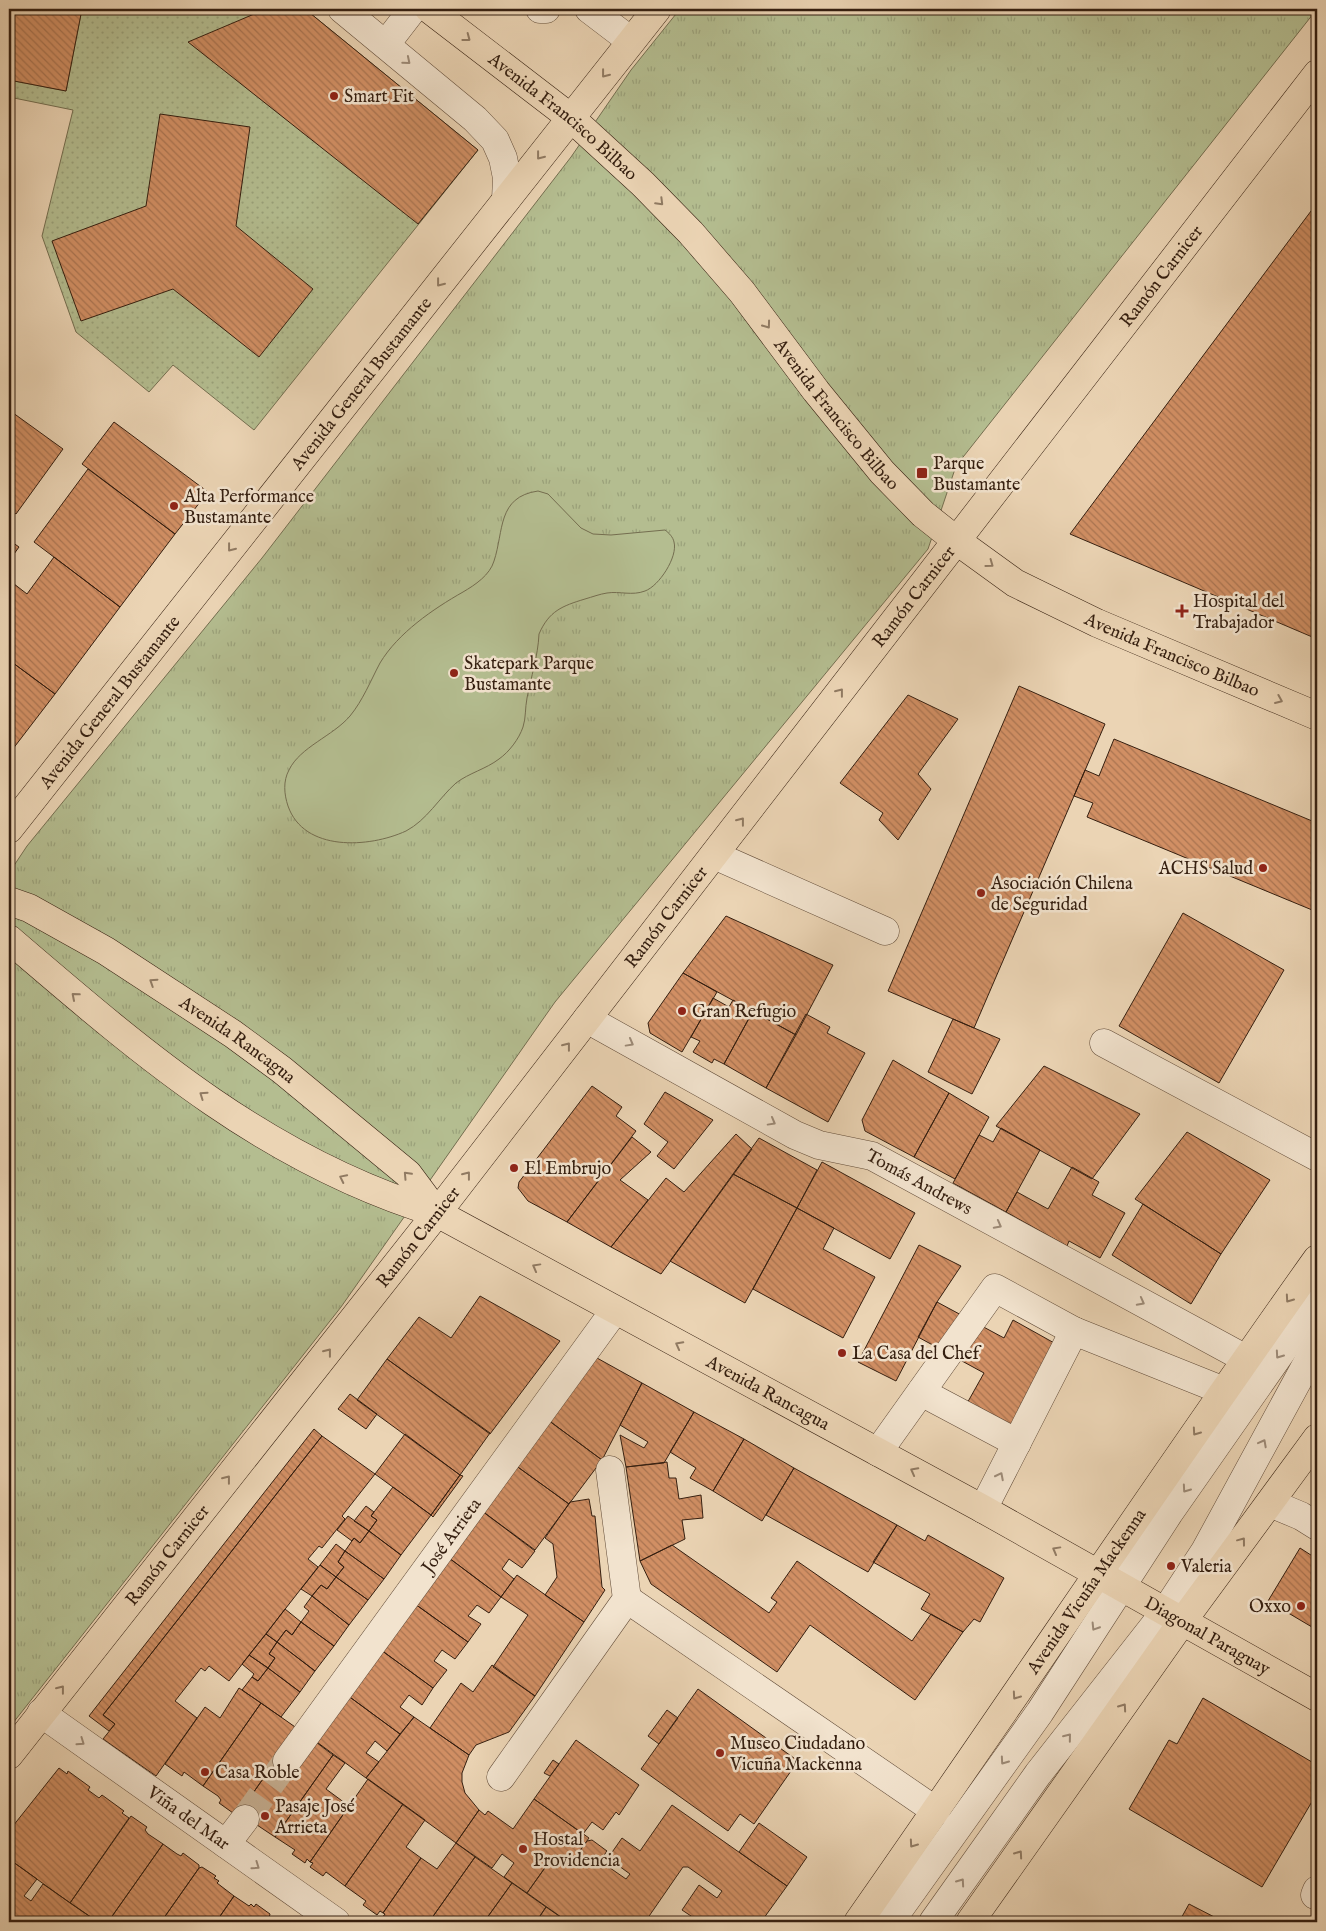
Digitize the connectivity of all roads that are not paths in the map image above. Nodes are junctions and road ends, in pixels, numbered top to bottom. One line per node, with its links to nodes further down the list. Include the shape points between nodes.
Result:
1 (342, 9): 9 (street)
2 (413, 9): 9 (street)
3 (429, 9): 11 (main road, Avenida Francisco Bilbao, one-way to 11)
4 (540, 9): 5 (street)
5 (546, 9)
6 (589, 9): 8 (street)
7 (657, 9): 8 (main road, Avenida General Bustamante)
8 (631, 41): 11 (main road, Avenida General Bustamante, one-way to 11)
9 (386, 44): 12 (street, one-way to 12, via 475,118 495,140 507,178)
10 (1317, 74): 13 (main road, Ramón Carnicer)
11 (571, 118): 12 (main road, Avenida General Bustamante, one-way to 12); 13 (main road, Avenida Francisco Bilbao, one-way to 13, via 691,233 742,292 876,465 910,501)
12 (506, 200): 15 (main road, Avenida General Bustamante, one-way to 15)
13 (957, 541): 14 (main road, Avenida Francisco Bilbao, one-way to 14, via 1015,583 1060,605); 16 (main road, Ramón Carnicer, one-way to 13)
14 (1317, 716)
15 (9, 829)
16 (714, 855): 18 (street); 20 (main road, Ramón Carnicer)
17 (9, 900): 23 (main road, Avenida Rancagua, one-way to 17, via 408,1174 233,1034 106,951)
18 (885, 931)
19 (9, 939): 23 (main road, Avenida Rancagua, one-way to 19, via 354,1184 303,1159 241,1122 103,1020)
20 (587, 1019): 23 (main road, Ramón Carnicer, one-way to 20); 29 (street, Tomás Andrews, one-way to 29, via 795,1135 819,1145 872,1156)
21 (1104, 1043): 22 (street)
22 (1317, 1157)
23 (437, 1213): 26 (main road, Avenida Rancagua, one-way to 23); 43 (main road, Ramón Carnicer, one-way to 23)
24 (1317, 1259): 29 (main road, Avenida Vicuña Mackenna, one-way to 29)
25 (1317, 1301): 39 (street, one-way to 39, via 1169,1513)
26 (615, 1310): 34 (main road, Avenida Rancagua, one-way to 26); 45 (street, José Arrieta)
27 (1074, 1331): 30 (street); 31 (street, via 995,1288); 33 (street)
28 (1317, 1344): 41 (street, one-way to 28)
29 (1246, 1359): 30 (main road, Avenida Vicuña Mackenna)
30 (1224, 1391): 39 (main road, Avenida Vicuña Mackenna, one-way to 39)
31 (922, 1392): 33 (street); 34 (street)
32 (1317, 1438): 36 (main road)
33 (1016, 1442): 37 (street, one-way to 33)
34 (878, 1452): 37 (main road, Avenida Rancagua, one-way to 34)
35 (610, 1470): 40 (street)
36 (1270, 1503): 38 (street); 41 (main road, one-way to 36)
37 (983, 1509): 39 (main road, Avenida Rancagua, one-way to 37)
38 (1317, 1526)
39 (1110, 1579): 41 (main road, Diagonal Paraguay); 47 (main road, Avenida Vicuña Mackenna, one-way to 47); 53 (street, one-way to 53, via 1040,1712)
40 (627, 1599): 46 (street); 47 (street)
41 (1173, 1617): 42 (main road, Diagonal Paraguay); 50 (main road, one-way to 41); 54 (street, one-way to 41, via 1038,1774)
42 (1317, 1697)
43 (41, 1713): 44 (main road, Ramón Carnicer); 49 (street, Viña del Mar, one-way to 49)
44 (9, 1755)
45 (287, 1761)
46 (502, 1777)
47 (936, 1811): 52 (main road, Avenida Vicuña Mackenna, one-way to 52)
48 (245, 1819): 49 (street)
49 (226, 1844): 51 (street, Viña del Mar, one-way to 51)
50 (977, 1920)
51 (336, 1922)
52 (858, 1922)
53 (890, 1922)
54 (934, 1922)

